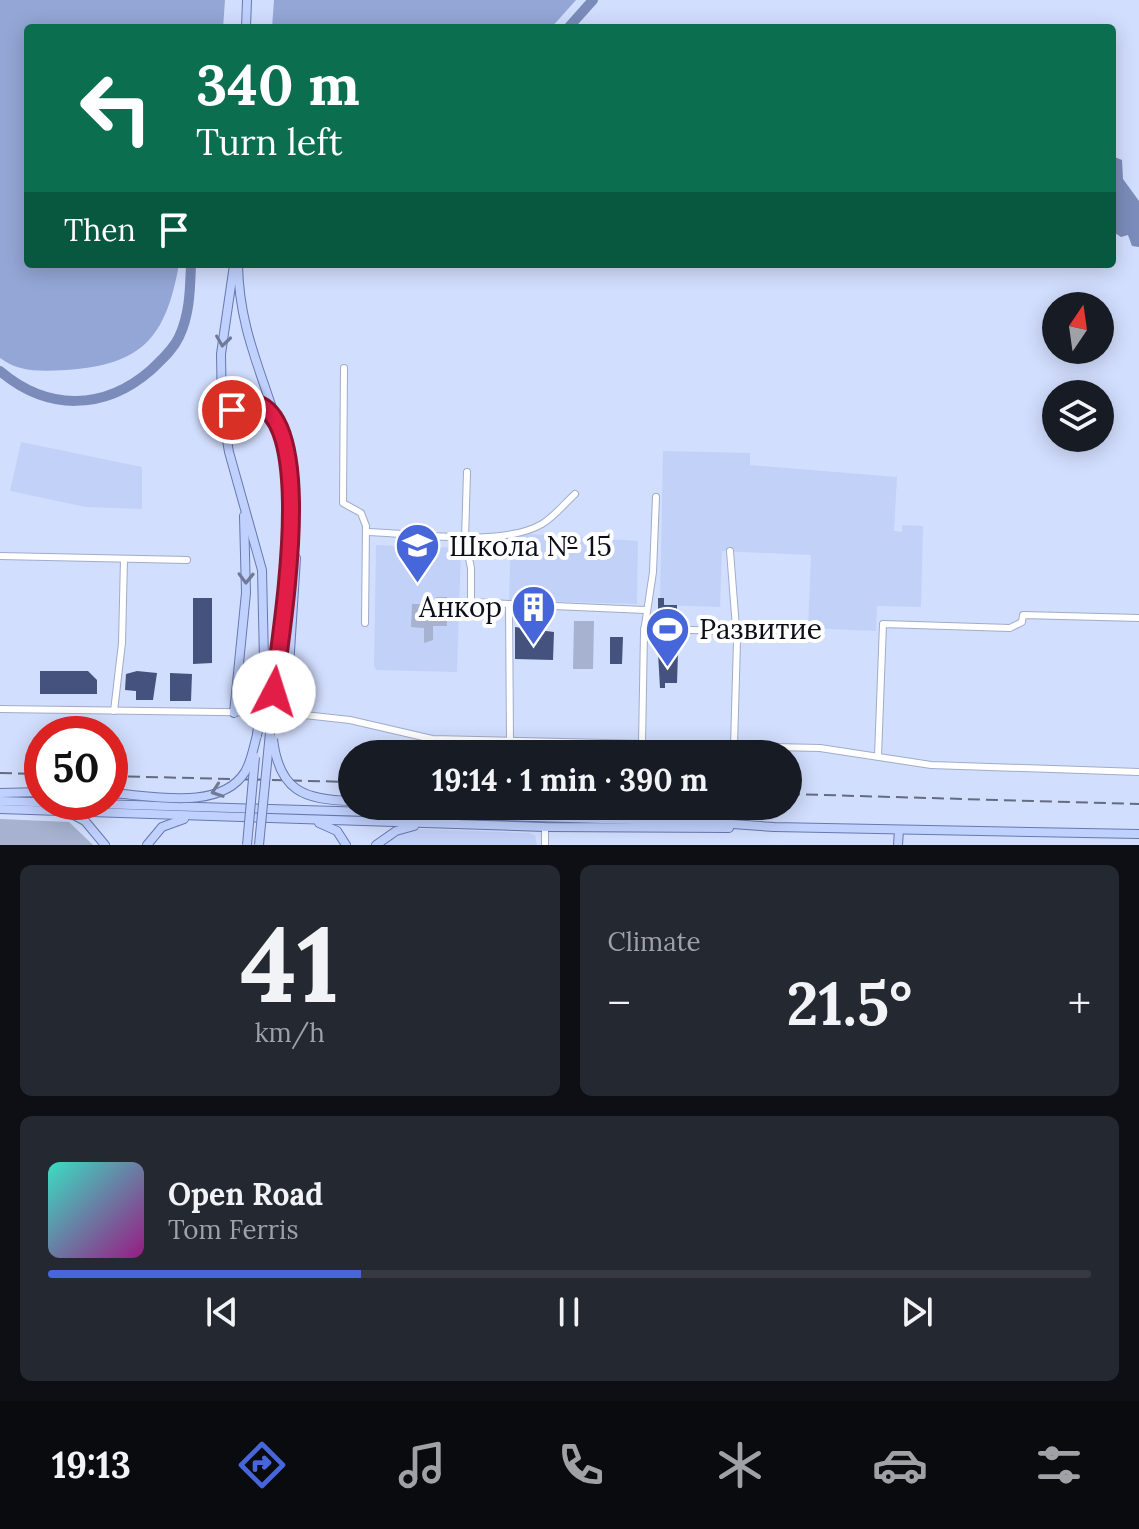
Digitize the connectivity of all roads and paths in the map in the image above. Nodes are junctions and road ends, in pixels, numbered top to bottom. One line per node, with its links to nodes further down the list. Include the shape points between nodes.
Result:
1 (247, 0): 2 (main road)
2 (246, 24)
3 (235, 268): 7 (main road, one-way to 7, via 221,354)
4 (237, 268): 6 (main road, via 245,333)
5 (344, 368): 13 (street, via 343,503 361,513)
6 (279, 429): 7 (main road, via 265,407 244,402 229,416); 9 (main road)
7 (226, 440): 12 (main road)
8 (467, 472): 14 (street)
9 (290, 486): 28 (main road, via 297,542); 29 (main road, bridge, via 291,553)
10 (575, 494): 14 (street, via 547,521 530,529)
11 (656, 497): 20 (street, via 653,572)
12 (243, 500): 27 (main road, one-way to 27, via 246,574); 30 (main road, bridge, via 262,570 264,661)
13 (367, 532): 14 (street); 22 (street)
14 (465, 535): 19 (street, via 471,602)
15 (730, 551): 24 (street)
16 (0, 556): 17 (street)
17 (124, 559): 18 (street); 26 (street)
18 (187, 560)
19 (509, 604): 20 (street); 32 (street)
20 (645, 610): 23 (street)
21 (1139, 618): 36 (street, via 1023,615 1018,626 1010,628 883,624)
22 (365, 623)
23 (644, 629): 24 (street); 33 (street)
24 (736, 631): 34 (street)
25 (0, 709): 26 (street)
26 (114, 711): 27 (street)
27 (234, 713): 28 (street)
28 (286, 713): 31 (street, via 350,720 420,738)
29 (271, 724): 41 (main road, bridge, via 278,765 293,788); 59 (main road, bridge)
30 (258, 731): 40 (main road, one-way to 40, bridge, via 246,771 218,793); 58 (main road, bridge)
31 (480, 740)
32 (510, 740)
33 (642, 740)
34 (734, 740)
35 (802, 748): 36 (street)
36 (878, 756): 37 (street, via 948,766)
37 (1139, 772)
38 (24, 792): 39 (main road)
39 (0, 793)
40 (128, 794)
41 (338, 800)
42 (0, 801): 50 (main road)
43 (0, 809): 44 (main road)
44 (24, 810)
45 (128, 813): 46 (main road)
46 (237, 817): 47 (main road); 57 (main road, via 174,821)
47 (271, 818): 51 (main road); 60 (main road, via 327,825)
48 (83, 820): 56 (main road)
49 (661, 820): 50 (main road)
50 (673, 821): 53 (main road)
51 (439, 823): 52 (main road); 61 (main road, via 404,828)
52 (545, 827): 53 (main road); 62 (street)
53 (774, 827): 54 (main road)
54 (899, 830): 55 (main road); 63 (main road)
55 (1139, 834)
56 (105, 845)
57 (147, 845)
58 (247, 845)
59 (259, 845)
60 (346, 845)
61 (376, 845)
62 (545, 845)
63 (898, 845)

